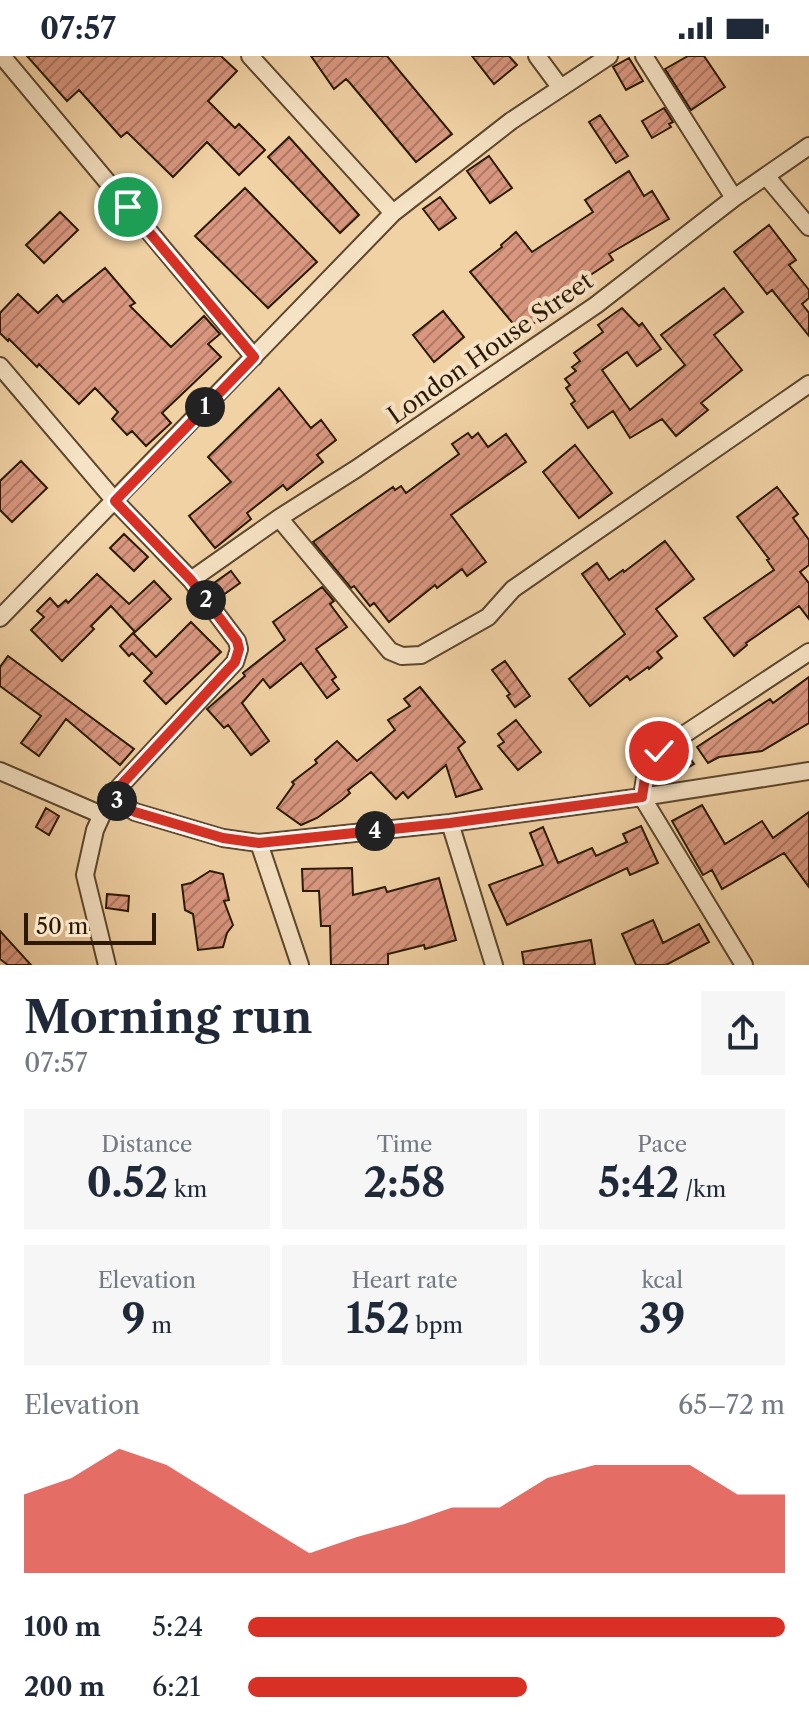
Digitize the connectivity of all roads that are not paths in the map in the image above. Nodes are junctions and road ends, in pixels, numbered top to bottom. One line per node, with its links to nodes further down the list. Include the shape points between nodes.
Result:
1 (2, 56): 12 (street)
2 (250, 56): 10 (street)
3 (537, 56): 6 (street)
4 (609, 56): 6 (street)
5 (644, 56): 9 (street)
6 (560, 87): 10 (street)
7 (809, 146): 8 (street, London House Street)
8 (766, 176): 9 (street, London House Street); 11 (street)
9 (734, 198): 16 (street, London House Street, via 596,305)
10 (393, 213): 12 (street)
11 (809, 227)
12 (254, 357): 15 (street)
13 (0, 366): 15 (street)
14 (809, 384): 16 (street, via 513,589 488,617 421,655 390,651)
15 (115, 501): 17 (street); 18 (street)
16 (279, 518): 17 (street, London House Street)
17 (191, 580): 22 (street, via 237,641 238,656)
18 (0, 618)
19 (809, 652): 23 (street, via 659,751 646,771)
20 (0, 771): 24 (street)
21 (809, 771): 23 (street)
22 (110, 797): 24 (street); 26 (street, via 135,812)
23 (642, 797): 25 (street); 30 (street)
24 (102, 815): 27 (street, via 85,875)
25 (450, 823): 26 (street); 29 (street)
26 (259, 843): 28 (street)
27 (107, 965)
28 (300, 965)
29 (494, 965)
30 (744, 965)

